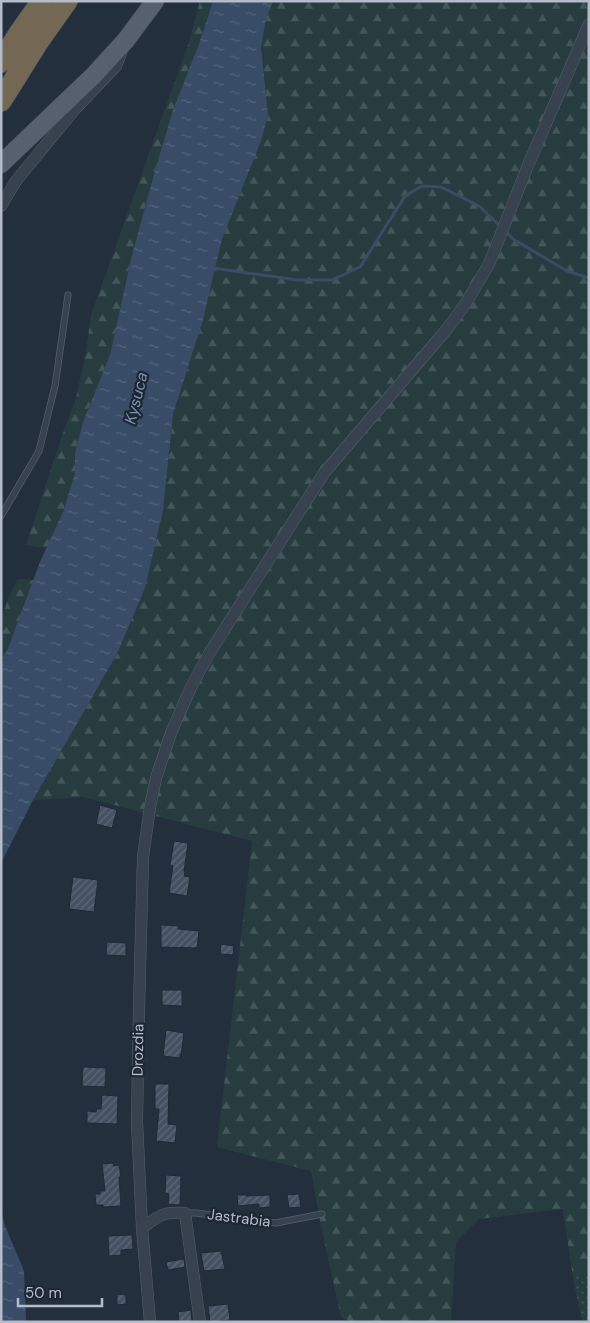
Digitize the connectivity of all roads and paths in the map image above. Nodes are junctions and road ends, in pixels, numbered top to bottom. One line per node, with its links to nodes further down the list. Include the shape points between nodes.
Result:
1 (42, 1): 6 (highway)
2 (67, 1): 7 (highway)
3 (155, 1): 5 (main road)
4 (589, 24): 14 (street, Drozdia, via 490,264 447,329 324,473 210,652 171,733 156,778 143,857 137,1091)
5 (126, 40): 8 (main road, via 59,110); 9 (street, via 116,66 75,108 16,181)
6 (1, 62)
7 (1, 102)
8 (1, 164)
9 (1, 206)
10 (68, 295): 11 (lane, via 55,386 39,451)
11 (1, 516)
12 (185, 1213): 13 (lane, Jastrabia, via 276,1223); 14 (street, Jastrabia, via 165,1213); 16 (street, Jastrabia)
13 (322, 1214)
14 (142, 1228): 15 (street, Drozdia)
15 (150, 1322)
16 (200, 1322)

